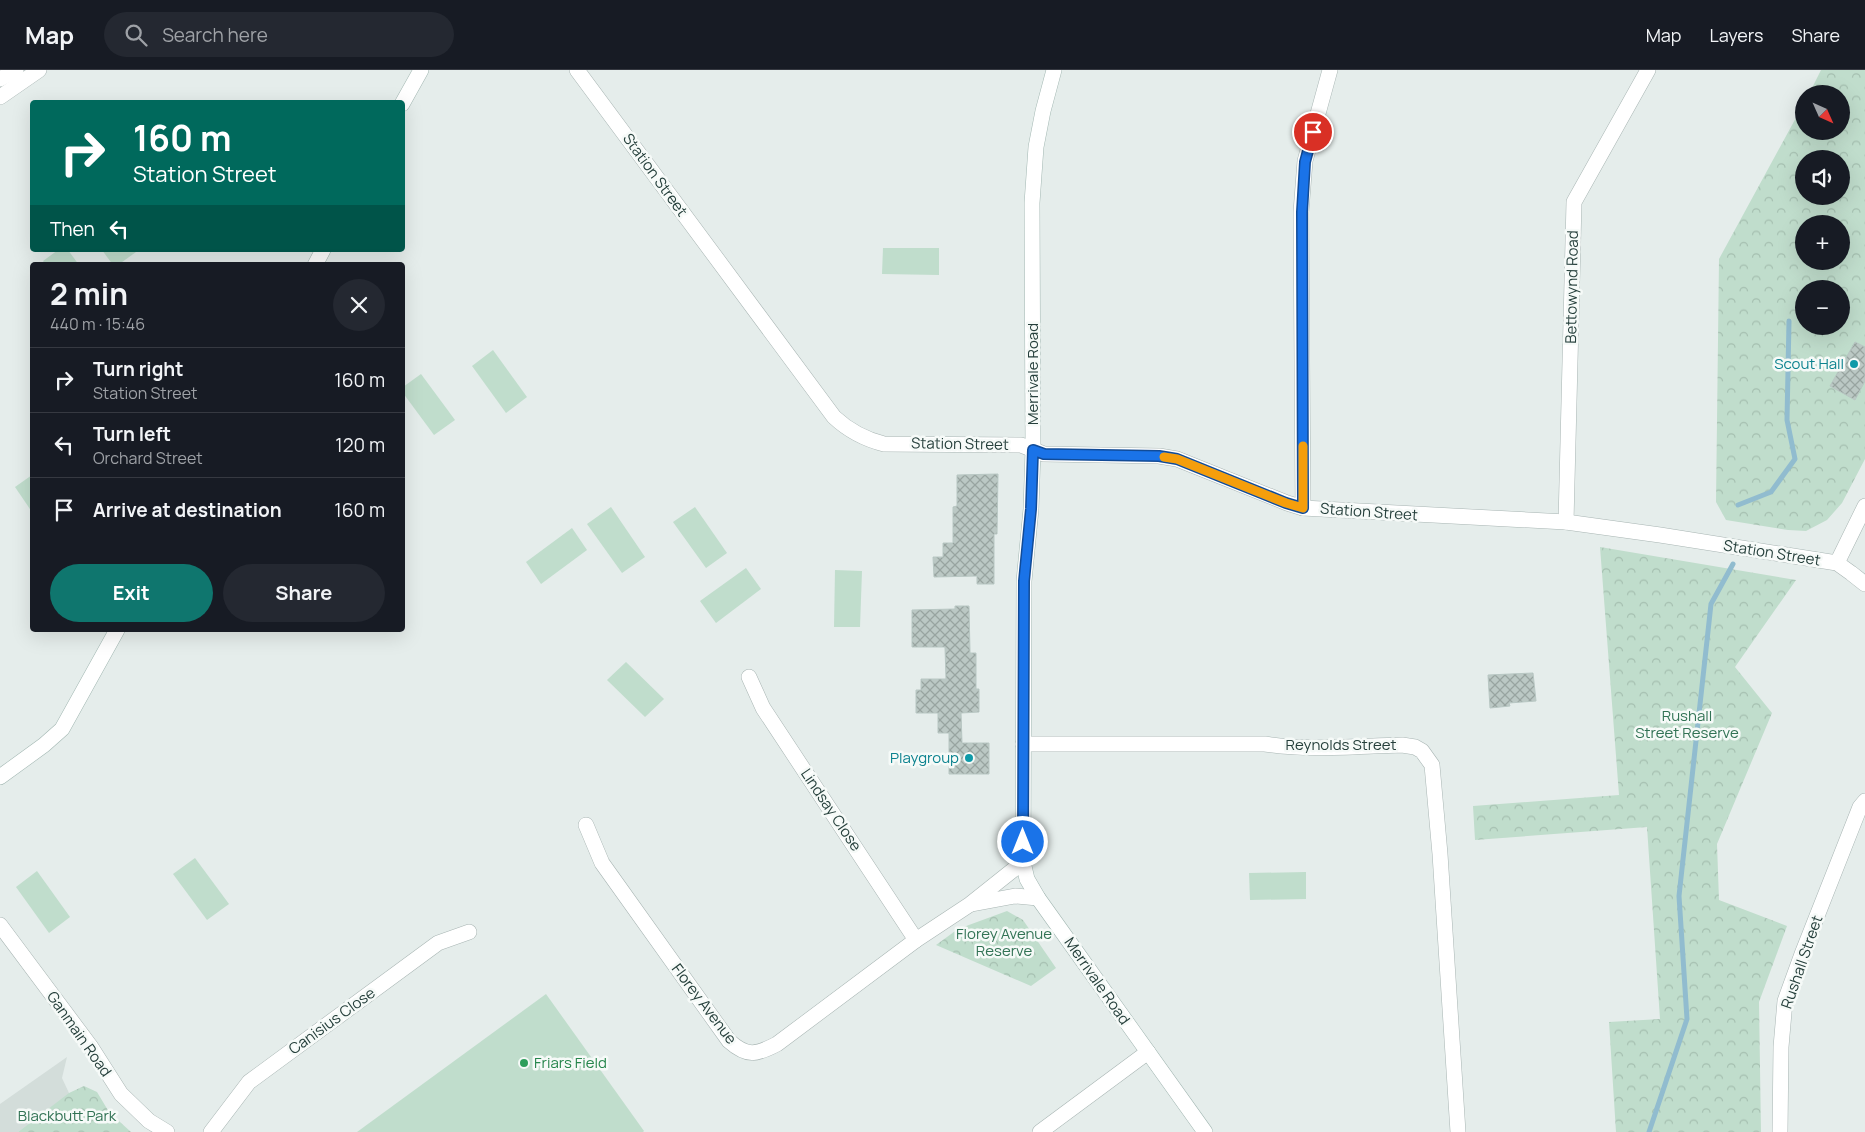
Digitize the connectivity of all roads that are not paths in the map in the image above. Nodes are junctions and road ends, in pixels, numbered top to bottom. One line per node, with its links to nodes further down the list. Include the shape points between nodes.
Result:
1 (16, 70): 8 (street)
2 (39, 70): 9 (street)
3 (421, 70): 10 (street)
4 (577, 70): 11 (street, Station Street, via 844,427 863,438 884,444 1021,445)
5 (1054, 70): 11 (street, Merrivale Road, via 1036,147 1032,203)
6 (1330, 70): 13 (street, via 1305,162 1302,212)
7 (1648, 70): 14 (street, Bettowynd Road, via 1574,202)
8 (0, 80)
9 (0, 97)
10 (404, 100)
11 (1033, 450): 13 (street, Station Street, via 1044,454 1177,459); 19 (street, Merrivale Road, via 1024,581)
12 (1865, 506): 15 (street)
13 (1303, 508): 14 (street, Station Street)
14 (1566, 522): 15 (street, Station Street)
15 (1837, 563): 16 (street, Station Street)
16 (1865, 584)
17 (116, 632): 20 (street, via 62,728)
18 (749, 677): 28 (street, Lindsay Close, via 763,708)
19 (1023, 744): 23 (street, Merrivale Road); 34 (street, Reynolds Street, via 1402,745 1422,752 1432,765)
20 (0, 777)
21 (1865, 801): 35 (street, Rushall Street, via 1785,1001)
22 (586, 825): 28 (street, Florey Avenue, via 602,862 729,1040 746,1052 760,1053 777,1044)
23 (1023, 862): 24 (street, Merrivale Road, via 1027,879); 25 (street, Florey Avenue)
24 (1038, 898): 25 (street, Florey Avenue, via 1015,896); 29 (street, Merrivale Road)
25 (969, 904): 28 (street, Florey Avenue)
26 (0, 925): 30 (street, Ganmain Road, via 91,1047 121,1094 149,1121)
27 (469, 932): 31 (street, Canisius Close, via 438,943 249,1082)
28 (916, 940)
29 (1148, 1052): 32 (street); 33 (street, Merrivale Road)
30 (167, 1132)
31 (211, 1132)
32 (1040, 1132)
33 (1205, 1132)
34 (1458, 1132)
35 (1780, 1132)

